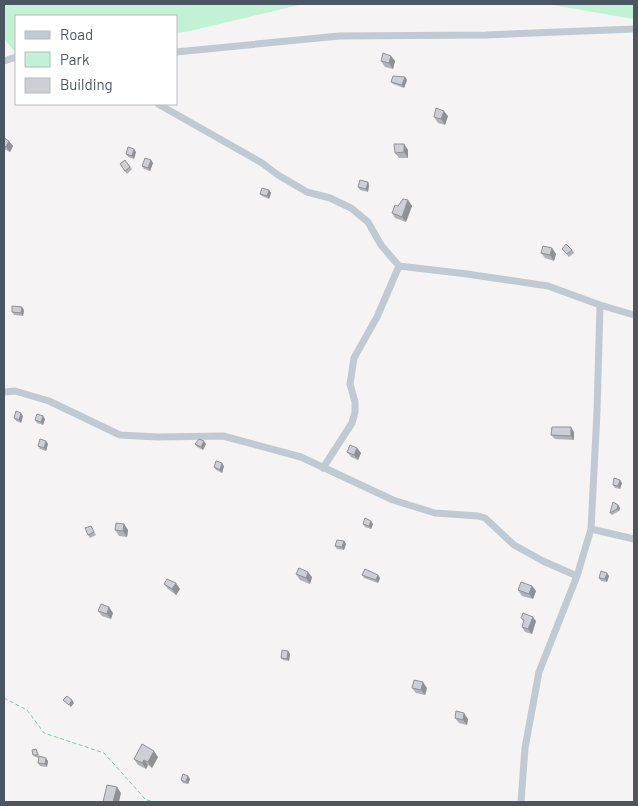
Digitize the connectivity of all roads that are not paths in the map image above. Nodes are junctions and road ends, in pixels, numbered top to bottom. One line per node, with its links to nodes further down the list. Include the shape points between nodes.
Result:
1 (634, 29): 2 (street, via 339,36)
2 (178, 52)
3 (160, 105): 4 (street, via 307,192 351,208 368,222 381,245)
4 (399, 266): 5 (street, via 548,286); 8 (street, via 354,358 350,384 355,402 352,423)
5 (600, 304): 6 (street); 9 (street)
6 (634, 315)
7 (4, 392): 8 (street, via 15,391 49,400 120,435 223,436 301,457)
8 (323, 468): 11 (street, via 392,500 426,511 485,518 514,545)
9 (591, 529): 10 (street); 11 (street)
10 (634, 539)
11 (577, 576): 12 (street, via 539,672 525,748)
12 (521, 802)

